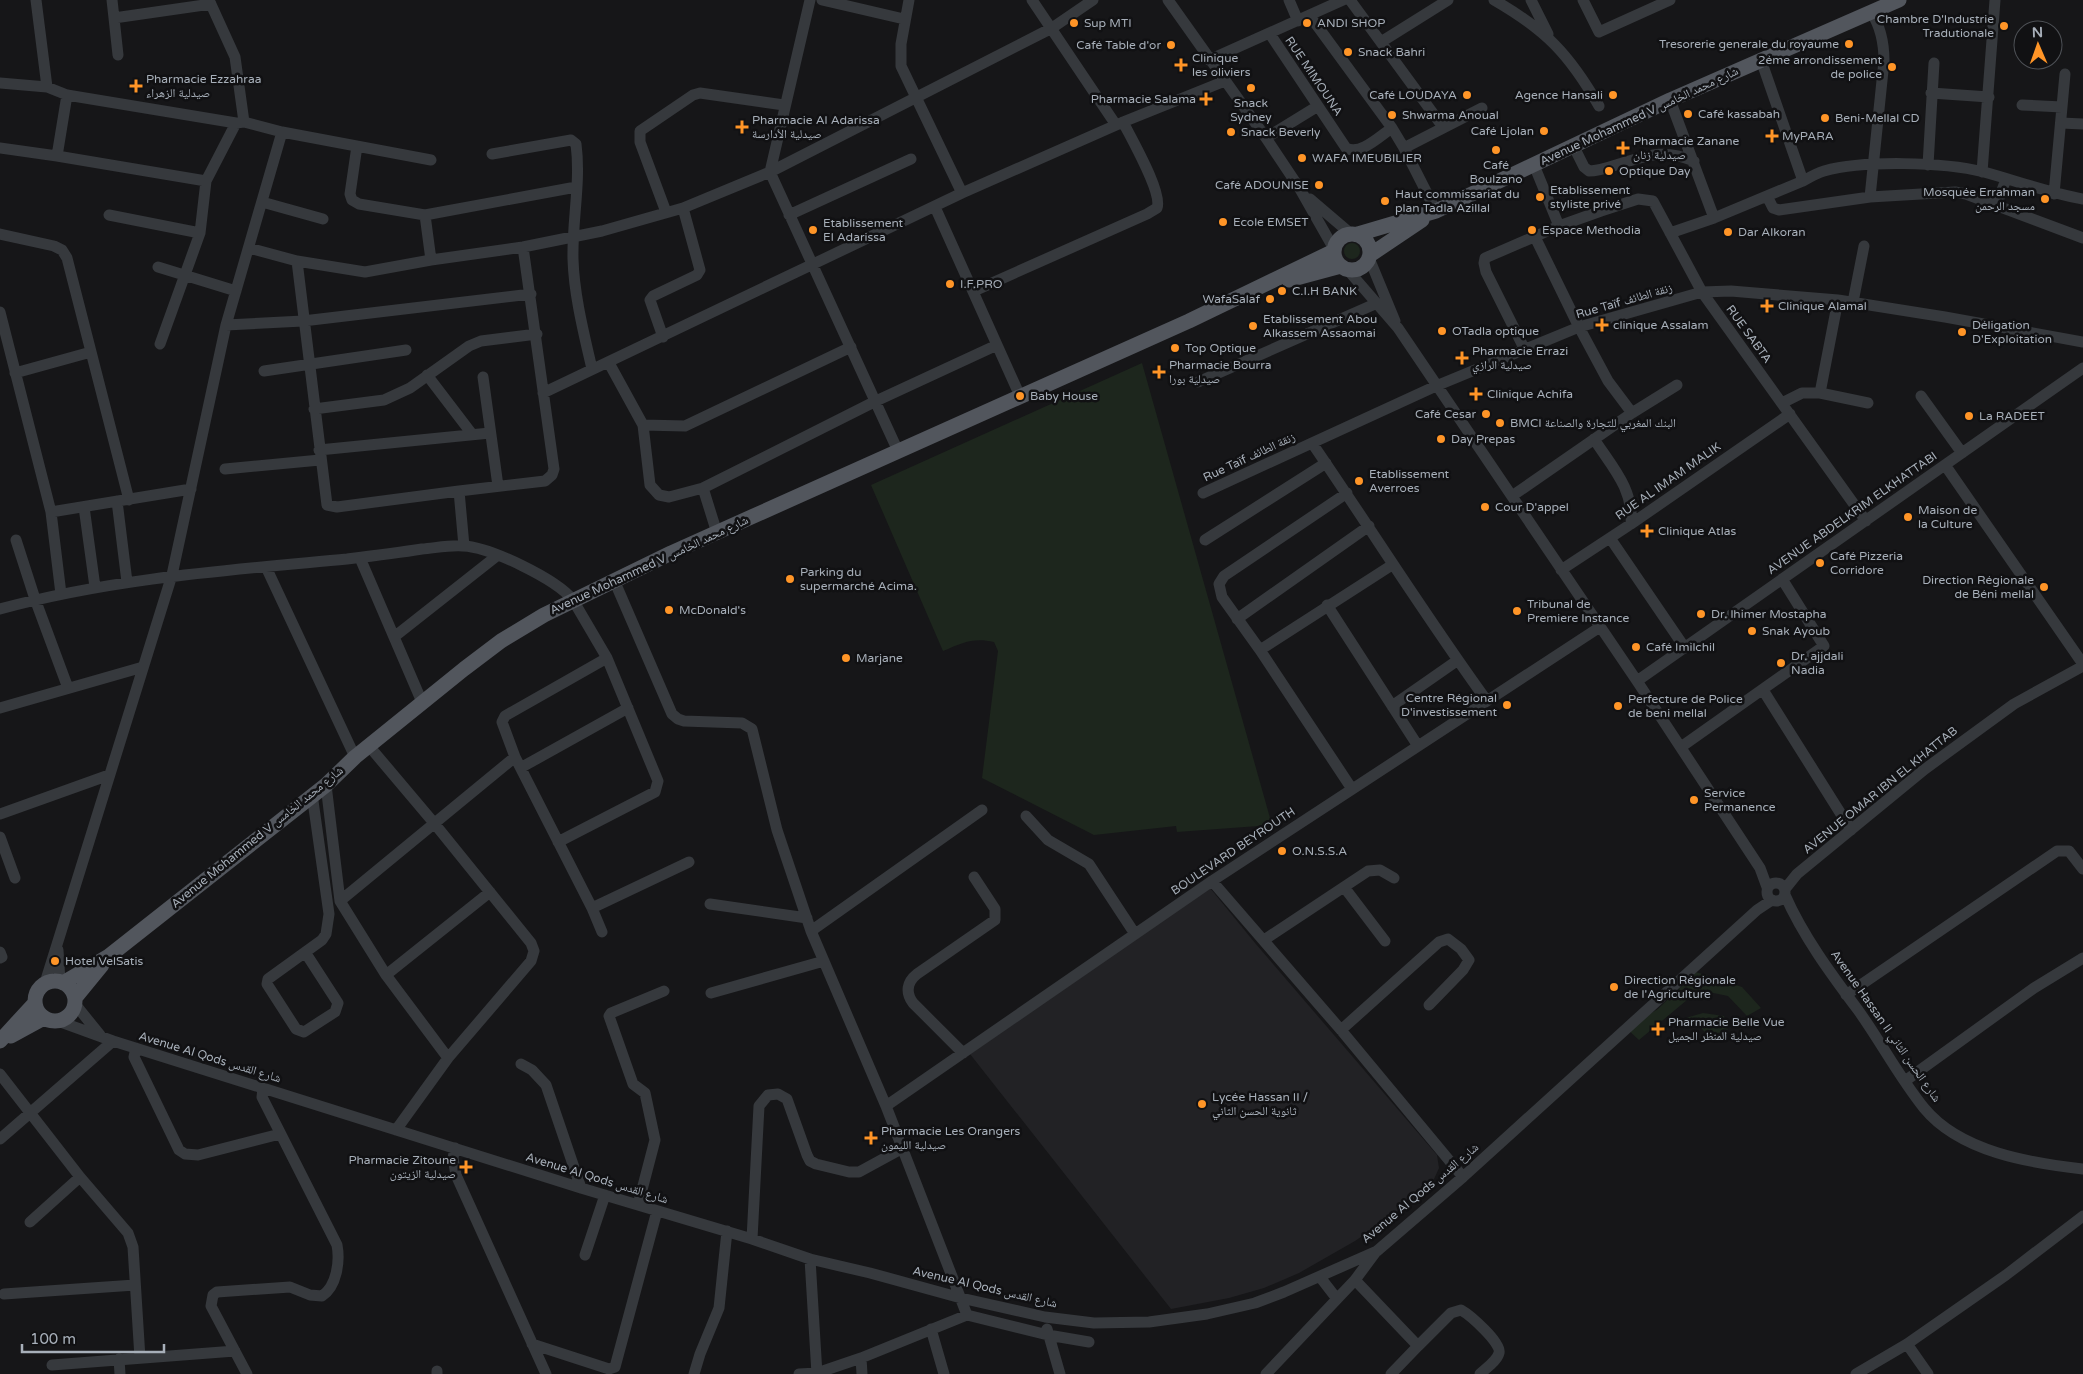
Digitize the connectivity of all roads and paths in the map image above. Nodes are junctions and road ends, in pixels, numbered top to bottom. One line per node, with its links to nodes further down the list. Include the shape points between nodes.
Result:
1 (36, 0): 37 (street)
2 (112, 0): 23 (street)
3 (810, 0): 43 (street)
4 (822, 0): 24 (street)
5 (909, 0): 24 (street)
6 (1032, 0): 26 (street)
7 (1093, 0): 26 (street)
8 (1168, 0): 31 (street)
9 (1288, 0): 25 (street)
10 (1344, 0): 20 (street)
11 (1350, 0): 29 (street)
12 (1448, 0): 29 (street)
13 (1494, 0): 28 (street)
14 (1531, 0): 28 (street)
15 (1583, 0): 16 (street, via 1599,32)
16 (1670, 0)
17 (1899, 0): 21 (main road, Avenue Mohammed V شارع محمد الخامس)
18 (1995, 0): 40 (street)
19 (210, 2): 23 (street); 49 (street, via 235,57)
20 (1330, 3): 22 (street)
21 (1871, 12): 32 (main road, Avenue Mohammed V شارع محمد الخامس); 66 (street, via 1880,27 1884,47)
22 (1310, 16): 25 (street); 54 (street)
23 (114, 18): 30 (street)
24 (904, 19): 41 (street, via 900,60)
25 (1298, 21): 27 (street)
26 (1052, 28): 41 (street); 50 (street)
27 (1270, 34): 31 (street); 45 (street, RUE MIMOUNA)
28 (1550, 38): 46 (street, via 1576,69)
29 (1381, 42): 53 (street)
30 (118, 55)
31 (1209, 60): 35 (street)
32 (1761, 60): 42 (main road, Avenue Mohammed V شارع محمد الخامس); 73 (street)
33 (1934, 63): 38 (street)
34 (2065, 74): 47 (street)
35 (1225, 80): 50 (street); 56 (street)
36 (0, 83): 37 (street)
37 (47, 87): 39 (street)
38 (1932, 93): 40 (street); 68 (street)
39 (66, 95): 49 (street); 62 (street)
40 (1989, 97): 70 (street)
41 (916, 99): 69 (street); 76 (street)
42 (1670, 100): 58 (main road, Avenue Mohammed V شارع محمد الخامس); 65 (street)
43 (784, 105): 69 (street); 86 (street, via 700,93 640,131 640,142)
44 (2022, 105): 47 (street)
45 (1318, 106): 54 (street, RUE MIMOUNA, via 1344,146 1354,150); 56 (street)
46 (1599, 106)
47 (2062, 107): 51 (street)
48 (1482, 108): 53 (street)
49 (240, 122): 55 (street); 72 (street)
50 (1119, 123): 76 (street); 113 (street, via 1154,186 1159,199 1157,208)
51 (2061, 123): 52 (street); 77 (street)
52 (2083, 124)
53 (1443, 127): 60 (street)
54 (1392, 128): 60 (street)
55 (282, 132): 57 (street); 81 (street)
56 (1266, 138): 75 (street)
57 (357, 146): 64 (street); 88 (street, via 350,194 352,200 359,204)
58 (1574, 147): 65 (street, via 1589,171 1660,153); 67 (main road, Avenue Mohammed V شارع محمد الخامس)
59 (0, 148): 62 (street)
60 (1404, 148): 85 (street)
61 (492, 154): 74 (street, via 571,140 576,144)
62 (57, 156): 72 (street)
63 (911, 159): 89 (street)
64 (432, 160)
65 (1694, 162): 90 (street)
66 (1874, 164): 68 (street); 73 (street, via 1824,171); 79 (street)
67 (1534, 165): 85 (main road, Avenue Mohammed V شارع محمد الخامس); 92 (street)
68 (1928, 165): 70 (street)
69 (770, 172): 84 (street); 89 (street)
70 (1982, 172): 71 (street)
71 (2006, 179): 77 (street); 82 (street)
72 (206, 181): 93 (street)
73 (1803, 181): 78 (street)
74 (576, 187): 88 (street); 98 (street)
75 (1300, 189): 96 (street, via 1328,216); 103 (street)
76 (962, 193): 83 (street)
77 (2054, 194): 80 (street)
78 (1767, 196): 79 (street, via 1773,208 1779,210); 90 (street)
79 (1870, 197): 82 (street, via 1955,192)
80 (2083, 199)
81 (262, 202): 91 (street); 102 (street)
82 (1997, 204): 99 (street)
83 (935, 207): 107 (street); 113 (street)
84 (683, 208): 86 (street); 125 (street, via 700,270 650,300)
85 (1436, 211): 96 (main road); 104 (main road)
86 (666, 212): 98 (street)
87 (109, 215): 93 (street)
88 (426, 215): 105 (street)
89 (789, 215): 107 (street)
90 (1714, 218): 94 (street)
91 (323, 219)
92 (1559, 226): 94 (street, RUE SABTA, via 1638,199 1649,199 1657,206); 97 (street)
93 (200, 233): 110 (street)
94 (1670, 233): 114 (street, RUE SABTA)
95 (0, 234): 132 (street, via 62,250 67,258)
96 (1354, 234): 103 (main road, via 1342,237); 104 (main road, via 1366,240)
97 (1535, 237): 122 (street); 131 (street, via 1485,258 1484,263)
98 (574, 238): 101 (street); 136 (street, via 573,260)
99 (2083, 238)
100 (1864, 246): 117 (street)
101 (523, 247): 105 (street); 115 (street)
102 (249, 248): 106 (street); 112 (street)
103 (1334, 250): 109 (main road, via 1337,262); 111 (main road)
104 (1370, 257): 109 (main road, via 1362,267); 123 (street, Avenue Hassan II شارع الحسن الثاني)
105 (431, 260): 106 (street, via 365,272)
106 (297, 261): 120 (street)
107 (814, 265): 125 (street); 129 (street)
108 (158, 267): 110 (street)
109 (1344, 268): 111 (main road); 118 (street, Avenue Hassan II شارع الحسن الثاني)
110 (186, 276): 112 (street); 127 (street)
111 (1258, 288): 146 (main road, Avenue Mohammed V شارع محمد الخامس)
112 (236, 291): 121 (street)
113 (974, 291): 128 (street)
114 (1702, 292): 116 (street, Rue Taïf زنقة الطائف, via 1731,291); 122 (street, Rue Taïf زنقة الطائف); 149 (street, RUE SABTA)
115 (531, 294): 120 (street); 124 (street)
116 (1838, 300): 117 (street, Rue Taïf زنقة الطائف); 145 (street)
117 (1854, 302): 126 (street, Rue Taïf زنقة الطائف)
118 (1375, 304): 123 (street, Avenue Hassan II شارع الحسن الثاني); 141 (street)
119 (0, 312): 138 (street)
120 (303, 321): 121 (street); 134 (street)
121 (226, 325): 167 (street)
122 (1579, 327): 131 (street, Rue Taïf زنقة الطائف); 152 (street, via 1608,381)
123 (1398, 328): 143 (street, Avenue Hassan II شارع الحسن الثاني)
124 (537, 334): 139 (street, via 481,341); 144 (street)
125 (663, 336): 133 (street)
126 (2083, 342)
127 (160, 344)
128 (997, 345): 146 (street); 148 (street)
129 (851, 347): 148 (street); 154 (street, via 685,426)
130 (406, 350): 134 (street)
131 (1525, 350): 143 (street, Rue Taïf زنقة الطائف)
132 (91, 352): 138 (street); 172 (street)
133 (609, 363): 136 (street); 154 (street)
134 (309, 365): 137 (street); 151 (street)
135 (2083, 368): 160 (street, AVENUE ABDELKRIM ELKHATTABI)
136 (592, 369): 144 (street)
137 (264, 371)
138 (16, 373): 174 (street)
139 (427, 375): 151 (street, via 410,388 384,400); 156 (street)
140 (483, 377): 155 (street)
141 (1198, 382)
142 (1677, 385): 152 (street)
143 (1436, 386): 158 (street, Rue Taïf زنقة الطائف); 171 (street, Avenue Hassan II شارع الحسن الثاني)
144 (544, 393): 165 (street, via 554,469 552,475 545,481)
145 (1820, 393): 149 (street, via 1802,393); 150 (street)
146 (1020, 396): 159 (main road, Avenue Mohammed V شارع محمد الخامس)
147 (1921, 396): 160 (street)
148 (876, 401): 159 (street); 166 (street)
149 (1782, 403): 153 (street, RUE SABTA)
150 (1868, 403)
151 (314, 409): 161 (street)
152 (1632, 413): 157 (street)
153 (1790, 414): 175 (street, RUE SABTA); 176 (street, RUE AL IMAM MALIK)
154 (643, 425): 166 (street, via 650,485 659,494 669,497)
155 (490, 433): 156 (street); 165 (street)
156 (472, 434): 161 (street)
157 (1594, 440): 171 (street); 176 (street, via 1627,491 1632,505)
158 (1312, 443): 162 (street); 169 (street, Rue Taïf زنقة الطائف)
159 (898, 451): 178 (main road, Avenue Mohammed V شارع محمد الخامس)
160 (1962, 454): 163 (street, AVENUE ABDELKRIM ELKHATTABI)
161 (320, 455): 164 (street); 168 (street, via 325,498 330,507)
162 (1326, 463): 170 (street); 181 (street)
163 (1945, 466): 175 (street, AVENUE ABDELKRIM ELKHATTABI); 205 (street)
164 (225, 469)
165 (498, 486): 168 (street)
166 (703, 488): 178 (street)
167 (191, 490): 172 (street); 188 (street)
168 (458, 491): 182 (street)
169 (1203, 493)
170 (1346, 493): 177 (street); 198 (street, via 1222,578 1220,593)
171 (1512, 496): 187 (street, Avenue Hassan II شارع الحسن الثاني)
172 (123, 500): 173 (street); 191 (street)
173 (84, 507): 174 (street); 192 (street)
174 (51, 512): 193 (street)
175 (1866, 521): 189 (street, AVENUE ABDELKRIM ELKHATTABI)
176 (1631, 524): 179 (street, RUE AL IMAM MALIK)
177 (1369, 526): 185 (street); 198 (street)
178 (717, 533): 190 (main road, Avenue Mohammed V شارع محمد الخامس)
179 (1610, 538): 187 (street, RUE AL IMAM MALIK); 201 (street)
180 (16, 540): 194 (street)
181 (1205, 540)
182 (464, 546): 183 (street); 184 (street)
183 (498, 555): 195 (street, via 552,581); 200 (street)
184 (360, 558): 186 (street); 200 (street)
185 (1392, 565): 196 (street); 204 (street)
186 (266, 567): 188 (street); 218 (street)
187 (1561, 570): 199 (street, Avenue Hassan II شارع الحسن الثاني)
188 (172, 575): 191 (street); 206 (street)
189 (1782, 579): 201 (street, AVENUE ABDELKRIM ELKHATTABI); 209 (street, via 1824,646)
190 (614, 580): 195 (main road, Avenue Mohammed V شارع محمد الخامس); 244 (street, via 672,714 678,720 742,723 752,729 778,830)
191 (127, 582): 192 (street)
192 (96, 587): 193 (street)
193 (61, 594): 194 (street)
194 (35, 600): 197 (street); 208 (street)
195 (573, 600): 203 (street); 211 (main road, Avenue Mohammed V شارع محمد الخامس, via 501,641)
196 (1327, 605): 202 (street); 212 (street)
197 (0, 609)
198 (1237, 619): 202 (street)
199 (1600, 627): 207 (street, Avenue Hassan II شارع الحسن الثاني); 210 (street, BOULEVARD BEYROUTH)
200 (394, 637): 211 (street)
201 (1685, 648): 207 (street, AVENUE ABDELKRIM ELKHATTABI)
202 (1260, 650): 223 (street)
203 (607, 658): 214 (street); 219 (street, via 505,716 502,726)
204 (1458, 660): 210 (street); 212 (street)
205 (2083, 665): 229 (street, AVENUE OMAR IBN EL KHATTAB, via 2014,704 1925,769)
206 (143, 667): 208 (street); 221 (street)
207 (1637, 681): 217 (street, Avenue Hassan II شارع الحسن الثاني)
208 (68, 688): 213 (street)
209 (1763, 690): 217 (street); 229 (street)
210 (1487, 701): 216 (street, BOULEVARD BEYROUTH)
211 (422, 702): 215 (main road, Avenue Mohammed V شارع محمد الخامس)
212 (1392, 706): 216 (street)
213 (0, 707)
214 (628, 708): 220 (street); 231 (street, via 658,787 655,792)
215 (369, 746): 218 (main road, Avenue Mohammed V شارع محمد الخامس); 228 (street)
216 (1418, 746): 223 (street, BOULEVARD BEYROUTH)
217 (1681, 747): 239 (street, Avenue Hassan II شارع الحسن الثاني)
218 (355, 757): 222 (main road, Avenue Mohammed V شارع محمد الخامس)
219 (515, 757): 220 (street); 228 (street)
220 (522, 767): 231 (street)
221 (109, 775): 226 (street); 257 (street, via 58,943)
222 (326, 784): 224 (main road, Avenue Mohammed V شارع محمد الخامس); 241 (street)
223 (1352, 789): 237 (street, BOULEVARD BEYROUTH)
224 (312, 794): 251 (street, via 329,922 322,940); 252 (main road, Avenue Mohammed V شارع محمد الخامس)
225 (982, 810): 245 (street)
226 (0, 814)
227 (1026, 816): 247 (street, via 1048,840 1089,864)
228 (434, 823): 240 (street); 241 (street)
229 (1852, 830): 239 (street, AVENUE OMAR IBN EL KHATTAB)
230 (0, 837): 235 (street)
231 (558, 842): 243 (street)
232 (689, 862): 243 (street)
233 (2083, 869): 260 (street, via 2069,851 2058,851)
234 (974, 877): 270 (street, via 995,909 995,920 917,974 908,986 913,1003)
235 (16, 878)
236 (1394, 878): 238 (street, via 1373,870)
237 (1212, 881): 247 (street, BOULEVARD BEYROUTH); 248 (street)
238 (1344, 887): 248 (street); 249 (street)
239 (1776, 891): 260 (street, Avenue Hassan II شارع الحسن الثاني); 285 (street, Avenue Al Qods شارع القدس)
240 (490, 892): 256 (street); 271 (street, via 530,943 533,956)
241 (340, 901): 256 (street)
242 (710, 904): 244 (street)
243 (592, 908): 246 (street)
244 (807, 918): 245 (street)
245 (812, 931): 255 (street)
246 (602, 932)
247 (1136, 934): 270 (street, BOULEVARD BEYROUTH)
248 (1264, 940): 265 (street)
249 (1385, 941)
250 (0, 952): 253 (street)
251 (305, 952): 251 (street, via 268,979 267,984 296,1029 304,1032 335,1012 338,1003)
252 (109, 956): 257 (main road, Avenue Mohammed V شارع محمد الخامس); 261 (main road, Avenue Mohammed V شارع محمد الخامس)
253 (0, 958)
254 (2083, 958): 274 (street, via 2034,988)
255 (824, 961): 259 (street); 276 (street)
256 (386, 975): 271 (street)
257 (56, 982): 261 (main road, via 73,992); 262 (main road, via 36,991)
258 (664, 991): 288 (street, via 609,1016 633,1084 644,1093 655,1140)
259 (711, 993)
260 (1846, 995): 274 (street, Avenue Hassan II شارع الحسن الثاني)
261 (75, 1001): 264 (main road, via 69,1015); 266 (street)
262 (34, 1004): 264 (main road, via 38,1012); 267 (main road)
263 (1428, 1005): 265 (street, via 1469,960 1448,939 1439,942)
264 (51, 1020): 266 (street, Avenue Al Qods شارع القدس); 267 (main road)
265 (1341, 1030): 285 (street)
266 (101, 1037): 268 (street, Avenue Al Qods شارع القدس)
267 (0, 1041)
268 (113, 1041): 269 (street, Avenue Al Qods شارع القدس); 277 (street)
269 (136, 1048): 275 (street, Avenue Al Qods شارع القدس); 279 (street, via 134,1057 179,1150 185,1154 198,1155)
270 (963, 1053): 276 (street, BOULEVARD BEYROUTH)
271 (448, 1058): 278 (street)
272 (521, 1064): 286 (street, via 546,1085)
273 (0, 1074): 277 (street)
274 (1905, 1080): 283 (street, Avenue Hassan II شارع الحسن الثاني, via 1928,1112 1947,1128 1972,1142 2018,1160)
275 (263, 1088): 278 (street, Avenue Al Qods شارع القدس); 279 (street, via 262,1097)
276 (886, 1106): 282 (street)
277 (31, 1112): 280 (street); 284 (street)
278 (396, 1130): 281 (street, Avenue Al Qods شارع القدس)
279 (280, 1134): 311 (street, via 337,1245 340,1260 331,1286 322,1296 310,1296 290,1287 217,1292 213,1295 211,1306)
280 (0, 1139)
281 (455, 1148): 286 (street, Avenue Al Qods شارع القدس); 308 (street, via 454,1169)
282 (903, 1148): 293 (street, via 859,1172 816,1164 807,1155 787,1099 778,1094 768,1095 759,1106); 301 (street)
283 (2083, 1169)
284 (80, 1176): 291 (street); 299 (street, via 128,1233 133,1247)
285 (1463, 1177): 294 (street, Avenue Al Qods شارع القدس)
286 (580, 1188): 287 (street, Avenue Al Qods شارع القدس)
287 (605, 1195): 288 (street, Avenue Al Qods شارع القدس); 295 (street)
288 (638, 1205): 289 (street, Avenue Al Qods شارع القدس)
289 (657, 1211): 292 (street, Avenue Al Qods شارع القدس); 308 (street, via 615,1367 609,1369)
290 (2083, 1216): 309 (street)
291 (30, 1222)
292 (727, 1231): 293 (street, Avenue Al Qods شارع القدس); 319 (street, via 719,1308)
293 (752, 1239): 296 (street, Avenue Al Qods شارع القدس)
294 (1377, 1251): 297 (street, Avenue Al Qods شارع القدس); 298 (street)
295 (584, 1255)
296 (810, 1259): 301 (street, Avenue Al Qods شارع القدس); 321 (street)
297 (1320, 1277): 302 (street); 304 (street, Avenue Al Qods شارع القدس, via 1233,1309 1177,1319 1121,1324)
298 (1355, 1280): 302 (street); 310 (street)
299 (135, 1285): 300 (street); 312 (street)
300 (4, 1294)
301 (961, 1298): 303 (street); 304 (street, Avenue Al Qods شارع القدس)
302 (1337, 1299): 325 (street)
303 (967, 1315): 305 (street); 306 (street)
304 (1045, 1317): 306 (street)
305 (931, 1329): 313 (street); 323 (street)
306 (1048, 1335): 307 (street); 324 (street)
307 (1089, 1342)
308 (532, 1344): 318 (street)
309 (1907, 1344): 328 (street); 329 (street)
310 (1418, 1346): 326 (street); 327 (street, via 1451,1313 1461,1310 1499,1347 1499,1354)
311 (235, 1350): 312 (street); 317 (street)
312 (140, 1358): 314 (street)
313 (860, 1358): 321 (street); 322 (street)
314 (119, 1360): 315 (street); 316 (street)
315 (52, 1364)
316 (120, 1374)
317 (247, 1374)
318 (546, 1374)
319 (694, 1374)
320 (800, 1374): 321 (street)
321 (817, 1374)
322 (862, 1374)
323 (944, 1374)
324 (1060, 1374)
325 (1266, 1374)
326 (1391, 1374)
327 (1480, 1374)
328 (1856, 1374)
329 (1928, 1374)

